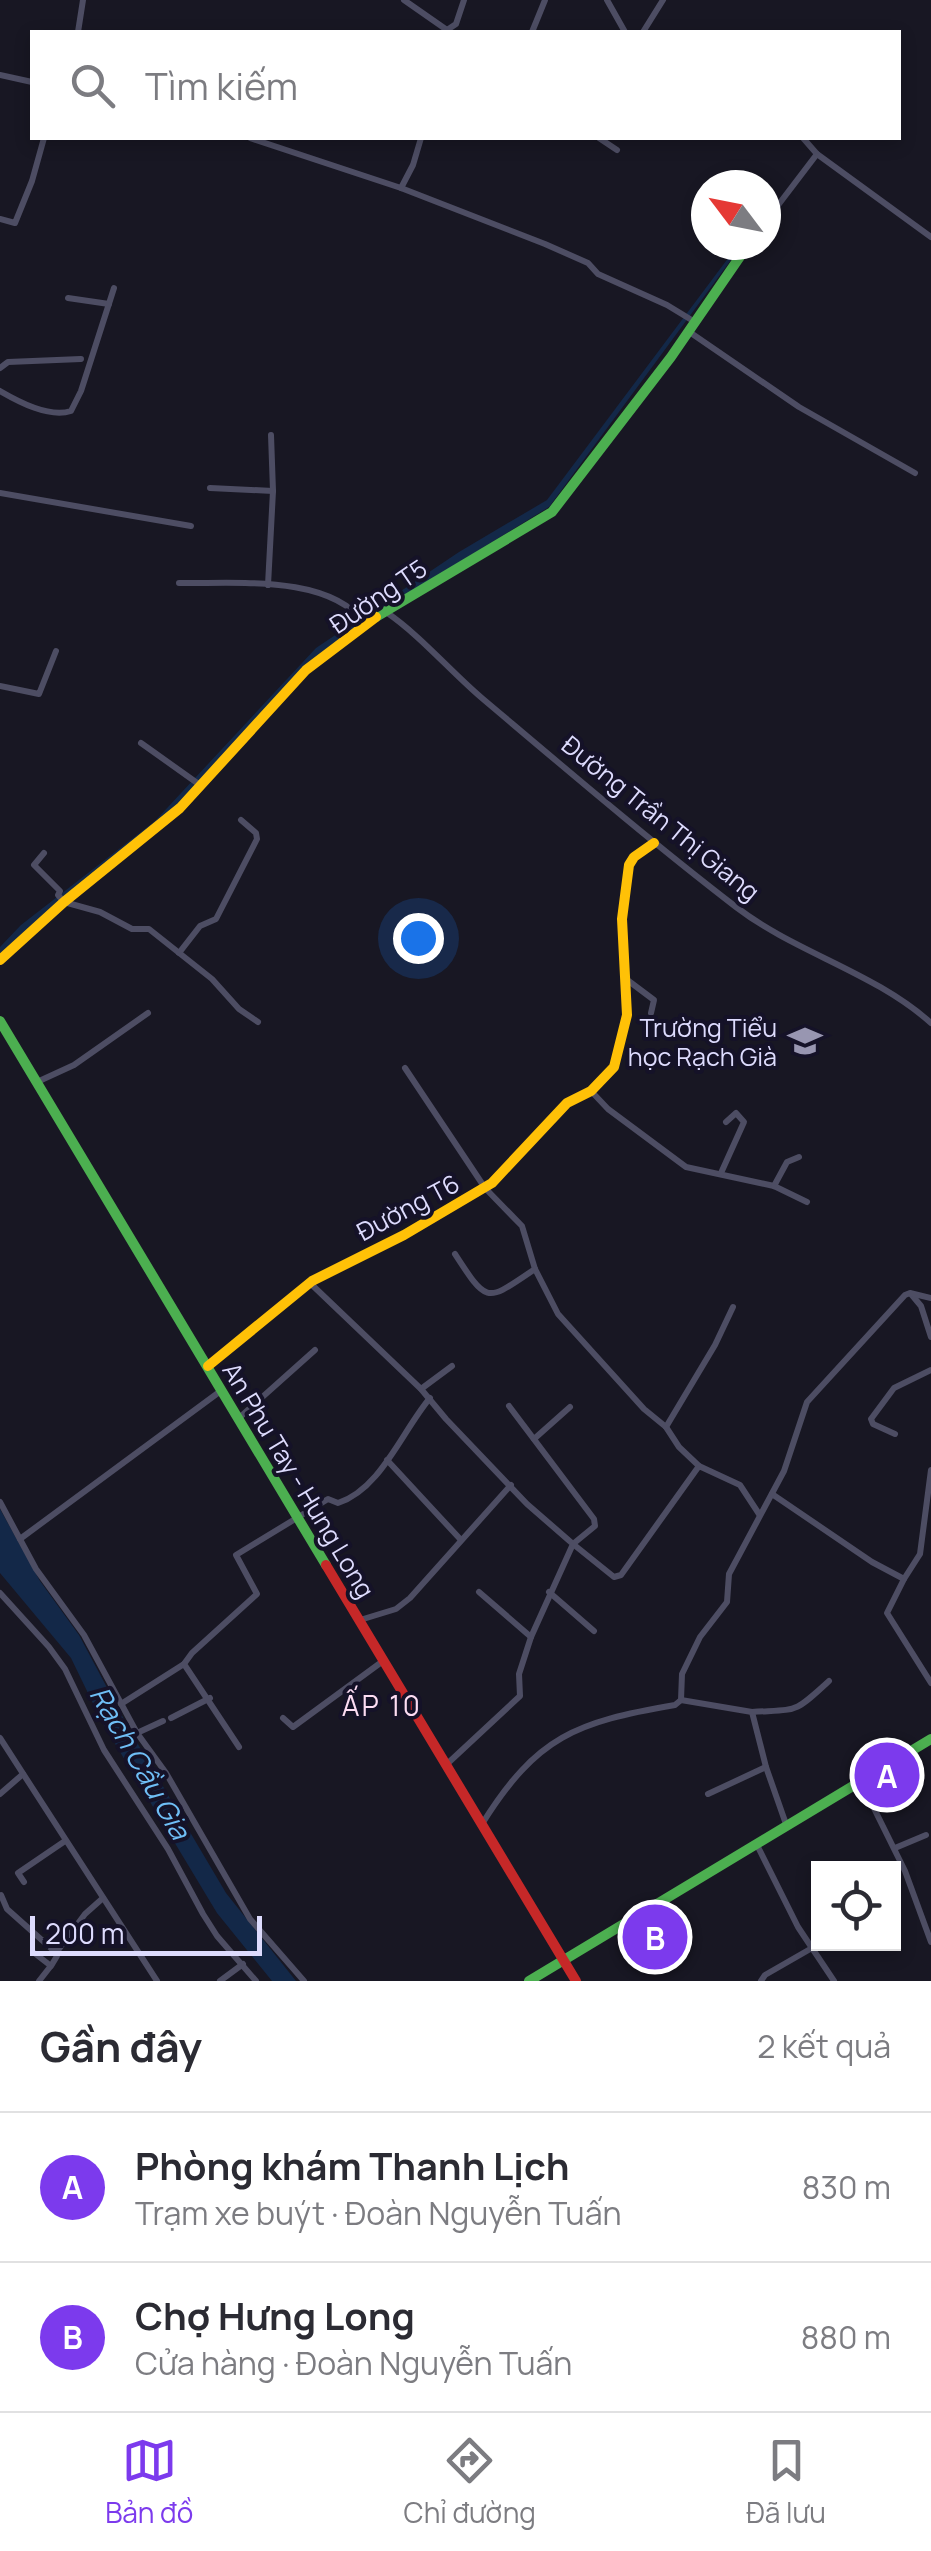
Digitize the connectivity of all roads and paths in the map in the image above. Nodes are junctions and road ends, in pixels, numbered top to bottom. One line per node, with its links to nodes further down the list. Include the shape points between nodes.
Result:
1 (82, 0): 7 (street)
2 (404, 0): 8 (street)
3 (464, 0): 9 (street)
4 (546, 0): 10 (street)
5 (607, 0): 11 (street)
6 (662, 0): 12 (street)
7 (78, 30)
8 (447, 30)
9 (452, 30)
10 (533, 30)
11 (624, 30)
12 (645, 30)
13 (0, 74): 14 (street)
14 (30, 82)
15 (43, 140): 24 (street, via 15,223)
16 (256, 140): 22 (street)
17 (419, 140): 22 (street)
18 (602, 140): 20 (street)
19 (805, 140): 21 (street)
20 (617, 150)
21 (817, 154): 23 (street); 25 (street)
22 (401, 188): 30 (street, via 592,265)
23 (781, 201)
24 (0, 219)
25 (931, 237)
26 (736, 260): 30 (street, Đường T5)
27 (114, 288): 29 (street)
28 (68, 298): 29 (street)
29 (109, 304): 33 (street, via 71,411 45,410)
30 (688, 320): 35 (street, via 799,407); 42 (street, Đường T5, via 672,357 552,512)
31 (80, 359): 32 (street, via 8,362)
32 (0, 368)
33 (0, 392)
34 (271, 435): 37 (street)
35 (915, 473)
36 (210, 488): 37 (street)
37 (273, 491): 41 (street)
38 (0, 492): 39 (street)
39 (191, 526)
40 (179, 583): 41 (street)
41 (268, 585): 43 (street, via 325,595)
42 (386, 612): 43 (street, Đường T5); 49 (street, Đường Trần Thị Giang)
43 (364, 622): 47 (street, Đường T5, via 306,670)
44 (56, 651): 45 (street, via 39,694)
45 (0, 686)
46 (141, 743): 47 (street)
47 (196, 783): 51 (street, Đường T5, via 150,834)
48 (242, 820): 52 (street, via 257,839 216,920 200,926)
49 (654, 843): 54 (street, Đường T6, via 629,865 622,919); 59 (street, Đường Trần Thị Giang, via 781,938)
50 (44, 853): 51 (street, via 34,865)
51 (61, 898): 52 (street, via 132,929 144,927); 53 (street, Đường T5)
52 (179, 953): 58 (street)
53 (0, 960)
54 (625, 978): 56 (street, via 654,1000); 62 (street, Đường T6, via 627,1015 614,1067)
55 (148, 1013): 61 (street, via 74,1065)
56 (651, 1014)
57 (0, 1022): 61 (street, An Phu Tay - Hung Long)
58 (258, 1022)
59 (931, 1023)
60 (405, 1068): 67 (street)
61 (37, 1082): 77 (street, An Phu Tay - Hung Long)
62 (591, 1092): 65 (street, via 679,1164); 67 (street, Đường T6, via 568,1102)
63 (726, 1122): 65 (street, via 736,1113 744,1122)
64 (799, 1157): 66 (street, via 786,1162)
65 (721, 1173): 66 (street)
66 (774, 1186): 68 (street)
67 (485, 1188): 70 (street, via 522,1226); 71 (street, Đường T6)
68 (808, 1202)
69 (455, 1254): 70 (street, via 490,1296)
70 (535, 1269): 86 (street, via 558,1314)
71 (310, 1283): 77 (street, Đường T6); 80 (street)
72 (910, 1293): 73 (street); 75 (street); 93 (street, via 807,1402)
73 (931, 1298)
74 (732, 1307): 86 (street)
75 (931, 1337)
76 (315, 1350): 85 (street)
77 (208, 1366): 81 (street, An Phu Tay - Hung Long)
78 (452, 1366): 80 (street)
79 (931, 1370): 87 (street, via 894,1388 871,1419)
80 (421, 1388): 82 (street)
81 (222, 1390): 85 (street, An Phu Tay - Hung Long); 97 (street)
82 (430, 1398): 89 (street); 92 (street)
83 (509, 1406): 88 (street)
84 (570, 1407): 88 (street)
85 (240, 1418): 96 (street, An Phu Tay - Hung Long)
86 (666, 1427): 90 (street)
87 (895, 1434)
88 (534, 1439): 99 (street, via 594,1519 590,1532)
89 (387, 1460): 96 (street, via 344,1502 328,1499); 98 (street)
90 (699, 1466): 95 (street, via 740,1485); 99 (street, via 618,1578)
91 (931, 1470): 100 (street, via 920,1554)
92 (510, 1485): 98 (street); 99 (street)
93 (772, 1494): 95 (street); 100 (street)
94 (0, 1502): 97 (street)
95 (760, 1514): 112 (street, via 728,1574 727,1602 682,1674)
96 (300, 1518): 104 (street, An Phu Tay - Hung Long); 108 (street, via 237,1554 258,1594)
97 (20, 1538): 113 (street)
98 (461, 1540): 104 (street, via 396,1609)
99 (573, 1544): 103 (street)
100 (904, 1579): 110 (street, via 888,1614)
101 (0, 1592): 142 (street, via 65,1670 104,1750 202,1914)
102 (479, 1592): 106 (street)
103 (550, 1592): 105 (street); 106 (street)
104 (360, 1620): 107 (street, An Phu Tay - Hung Long)
105 (594, 1631)
106 (531, 1636): 120 (street, via 518,1674 520,1696)
107 (384, 1661): 115 (street, via 293,1727); 120 (street, An Phu Tay - Hung Long)
108 (184, 1664): 111 (street); 113 (street)
109 (828, 1681): 114 (street, via 802,1707)
110 (931, 1684)
111 (210, 1698): 116 (street); 119 (street)
112 (681, 1700): 114 (street); 126 (street, via 582,1726 556,1741 518,1771)
113 (122, 1704): 116 (street)
114 (752, 1712): 121 (street)
115 (283, 1718)
116 (138, 1733): 148 (street, via 250,1919)
117 (0, 1738): 122 (street)
118 (931, 1739): 123 (street)
119 (239, 1747)
120 (446, 1764): 126 (street, An Phu Tay - Hung Long)
121 (766, 1767): 125 (street); 127 (street)
122 (23, 1774): 124 (street); 129 (street)
123 (861, 1782): 127 (street); 131 (street)
124 (0, 1794)
125 (708, 1794)
126 (482, 1824): 141 (street, An Phu Tay - Hung Long)
127 (787, 1827): 130 (street)
128 (926, 1835): 131 (street)
129 (65, 1841): 132 (street, via 18,1872); 134 (street)
130 (757, 1845): 136 (street); 141 (street)
131 (895, 1848): 135 (street)
132 (24, 1882)
133 (1, 1895): 138 (street)
134 (103, 1898): 138 (street); 145 (street)
135 (931, 1942)
136 (811, 1947)
137 (811, 1949): 151 (street)
138 (53, 1950): 143 (street)
139 (814, 1951): 152 (street)
140 (32, 1952): 143 (street)
141 (562, 1960): 149 (street); 150 (street, An Phu Tay - Hung Long)
142 (244, 1964): 146 (street); 147 (street)
143 (51, 1966): 144 (street)
144 (40, 1981)
145 (156, 1981)
146 (220, 1981)
147 (256, 1981)
148 (304, 1981)
149 (529, 1981)
150 (576, 1981)
151 (761, 1981)
152 (834, 1981)

